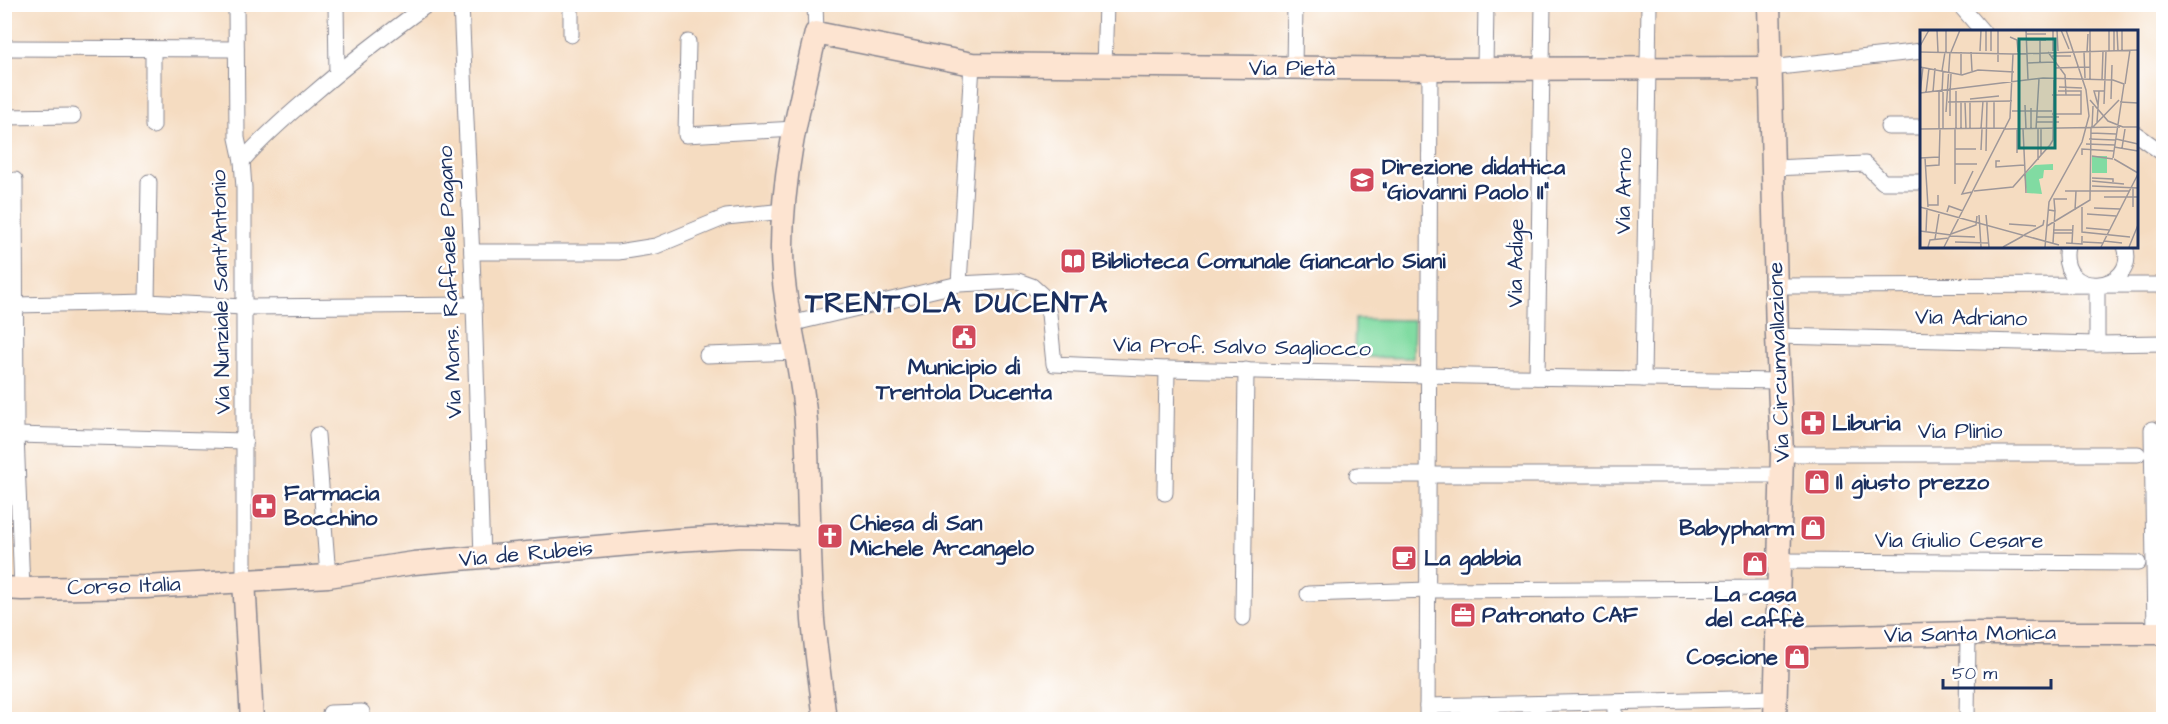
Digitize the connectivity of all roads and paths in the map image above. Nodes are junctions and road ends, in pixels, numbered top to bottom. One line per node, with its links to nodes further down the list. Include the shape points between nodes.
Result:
1 (236, 4): 20 (street, Via Nunziale Sant'Antonio)
2 (336, 4): 30 (street)
3 (428, 4): 30 (street)
4 (461, 4): 47 (street, Via Mons. Raffaele Pagano)
5 (572, 4): 16 (street)
6 (815, 4): 15 (street)
7 (1106, 4): 23 (street)
8 (1295, 4): 24 (street)
9 (1486, 4): 28 (street)
10 (1542, 4): 29 (street, Via Adige)
11 (1649, 4): 25 (street, Via Arno)
12 (1768, 4): 26 (street, Via Circumvallazione)
13 (1959, 4): 14 (street)
14 (1981, 30)
15 (816, 33): 22 (street, Via Pietà); 36 (street)
16 (571, 34)
17 (688, 42): 36 (street, via 686,135)
18 (4, 48): 19 (street)
19 (153, 49): 20 (street); 33 (street)
20 (236, 49): 39 (street, Via Nunziale Sant'Antonio, via 237,138)
21 (1920, 51): 26 (street)
22 (972, 64): 23 (street, Via Pietà); 48 (street)
23 (1104, 67): 24 (street, Via Pietà)
24 (1294, 68): 27 (street, Via Pietà)
25 (1648, 68): 26 (street, Via Pietà); 29 (street, Via Pietà); 66 (street, Via Arno)
26 (1770, 68): 40 (street, Via Circumvallazione)
27 (1430, 69): 28 (street, Via Pietà); 64 (street)
28 (1485, 69): 29 (street, Via Pietà)
29 (1540, 69): 65 (street, Via Adige)
30 (337, 73): 39 (street, via 262,137)
31 (73, 116): 32 (street)
32 (4, 117)
33 (153, 126)
34 (1888, 127): 35 (street)
35 (1920, 127)
36 (795, 129): 44 (street)
37 (2138, 135): 38 (street)
38 (2163, 154)
39 (243, 161): 55 (street, Via Nunziale Sant'Antonio)
40 (1773, 168): 43 (street, via 1865,164 1883,182); 50 (street, Via Circumvallazione)
41 (15, 180): 53 (street)
42 (149, 182): 52 (street)
43 (1920, 182)
44 (784, 212): 47 (street, via 726,217 656,246 618,252); 56 (street, via 782,254)
45 (2066, 248): 51 (street, via 2071,273 2078,280)
46 (2125, 248): 51 (street, via 2122,270 2116,278)
47 (472, 252): 54 (street, Via Mons. Raffaele Pagano)
48 (959, 284): 56 (street); 62 (street, Via Prof. Salvo Sagliocco, via 1018,281 1042,294 1049,314 1054,364)
49 (2163, 285): 51 (street)
50 (1777, 286): 51 (street); 57 (street, Via Circumvallazione)
51 (2097, 286): 59 (street)
52 (147, 302): 53 (street); 55 (street)
53 (16, 305): 69 (street)
54 (474, 305): 55 (street); 78 (street, Via Mons. Raffaele Pagano)
55 (243, 307): 71 (street, Via Nunziale Sant'Antonio)
56 (790, 324): 60 (street)
57 (1777, 336): 59 (street, Via Adriano); 67 (street, Via Circumvallazione)
58 (2163, 343): 59 (street, Via Adriano)
59 (2097, 344)
60 (797, 352): 61 (street); 77 (street, via 806,422)
61 (707, 355)
62 (1167, 369): 63 (street, Via Prof. Salvo Sagliocco); 76 (street)
63 (1246, 370): 64 (street, Via Prof. Salvo Sagliocco); 87 (street)
64 (1429, 373): 65 (street, Via Prof. Salvo Sagliocco); 75 (street)
65 (1537, 377): 66 (street, Via Prof. Salvo Sagliocco)
66 (1643, 379): 67 (street, Via Prof. Salvo Sagliocco)
67 (1779, 381): 73 (street, Via Circumvallazione)
68 (2152, 429): 89 (street)
69 (16, 435): 71 (street); 83 (street)
70 (317, 435): 81 (street)
71 (245, 441): 82 (street, Via Nunziale Sant'Antonio)
72 (2138, 454): 73 (street, Via Plinio)
73 (1782, 464): 75 (street, Via Plinio); 79 (street, Via Circumvallazione)
74 (1357, 475): 75 (street, Via Plinio)
75 (1429, 475): 85 (street)
76 (1165, 493)
77 (809, 538): 78 (street, Via de Rubeis, via 742,536 676,540); 97 (street, via 813,622)
78 (482, 558): 81 (street, Via de Rubeis)
79 (1780, 561): 80 (street, Via Giulio Cesare); 84 (street, Via Circumvallazione)
80 (2138, 563)
81 (328, 576): 82 (street, Via de Rubeis)
82 (244, 580): 83 (street, Corso Italia, via 146,587); 95 (street)
83 (13, 588)
84 (1780, 588): 85 (street); 90 (street, Via Circumvallazione)
85 (1428, 590): 86 (street); 94 (street)
86 (1308, 594)
87 (1243, 618)
88 (1968, 633): 89 (street, Via Santa Monica); 90 (street, Via Santa Monica); 99 (street)
89 (2159, 633)
90 (1777, 638): 92 (street, Via Circumvallazione)
91 (1615, 702): 92 (street); 94 (street); 98 (street)
92 (1775, 709)
93 (362, 712): 96 (street, via 330,713)
94 (1427, 713)
95 (252, 720)
96 (330, 720)
97 (825, 720)
98 (1616, 720)
99 (1967, 720)

